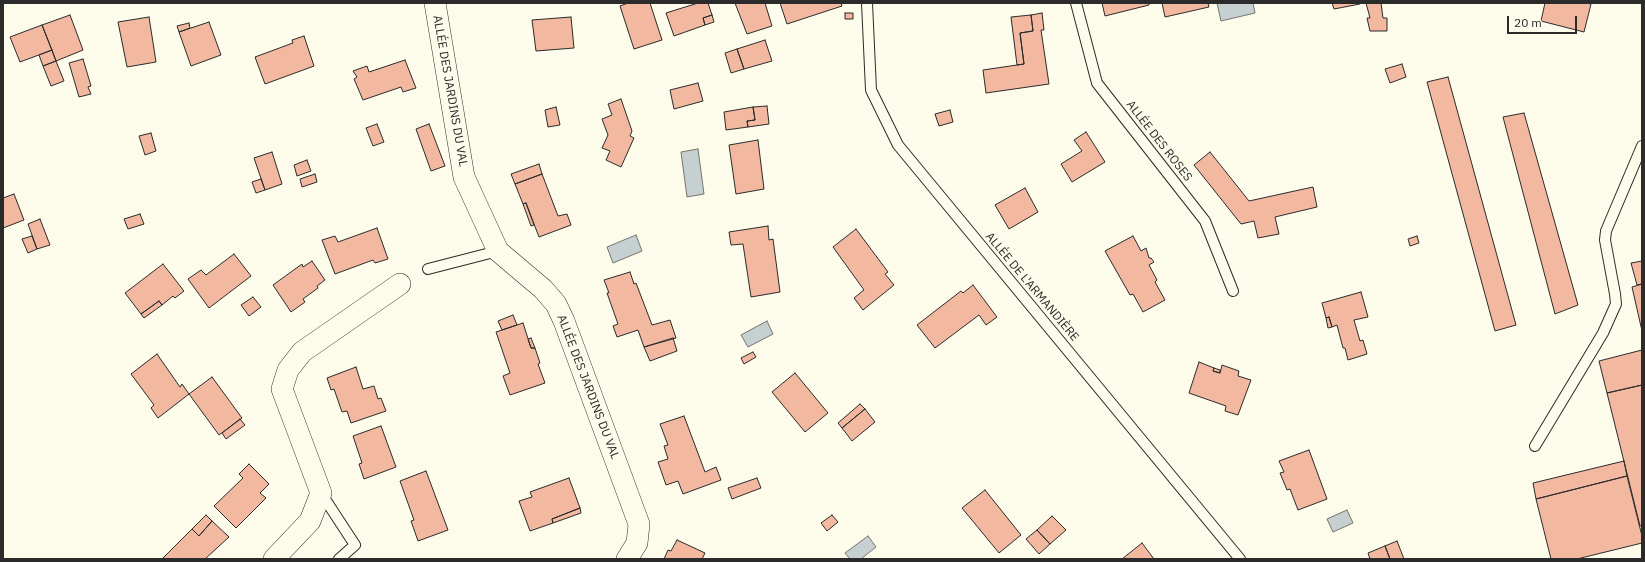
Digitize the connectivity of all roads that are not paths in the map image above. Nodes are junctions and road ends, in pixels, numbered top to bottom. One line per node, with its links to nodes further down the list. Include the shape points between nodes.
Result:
1 (435, 3): 5 (street, ALLÉE DES JARDINS DU VAL, via 464,177)
2 (867, 3): 14 (lane, ALLÉE DE L'ARMANDIÈRE, via 871,90 898,145)
3 (1076, 3): 8 (lane, ALLÉE DES ROSES, via 1097,83 1205,221)
4 (1642, 146): 9 (lane, via 1606,232 1605,240 1616,304 1603,333)
5 (498, 251): 6 (lane); 13 (street, ALLÉE DES JARDINS DU VAL, via 543,289 556,304 564,321 639,524 637,543)
6 (428, 269)
7 (400, 284): 10 (street, via 302,352 288,370 282,389)
8 (1233, 291)
9 (1535, 446)
10 (321, 493): 11 (street, via 310,521); 12 (lane, via 355,545)
11 (274, 559)
12 (339, 559)
13 (627, 559)
14 (1240, 559)

